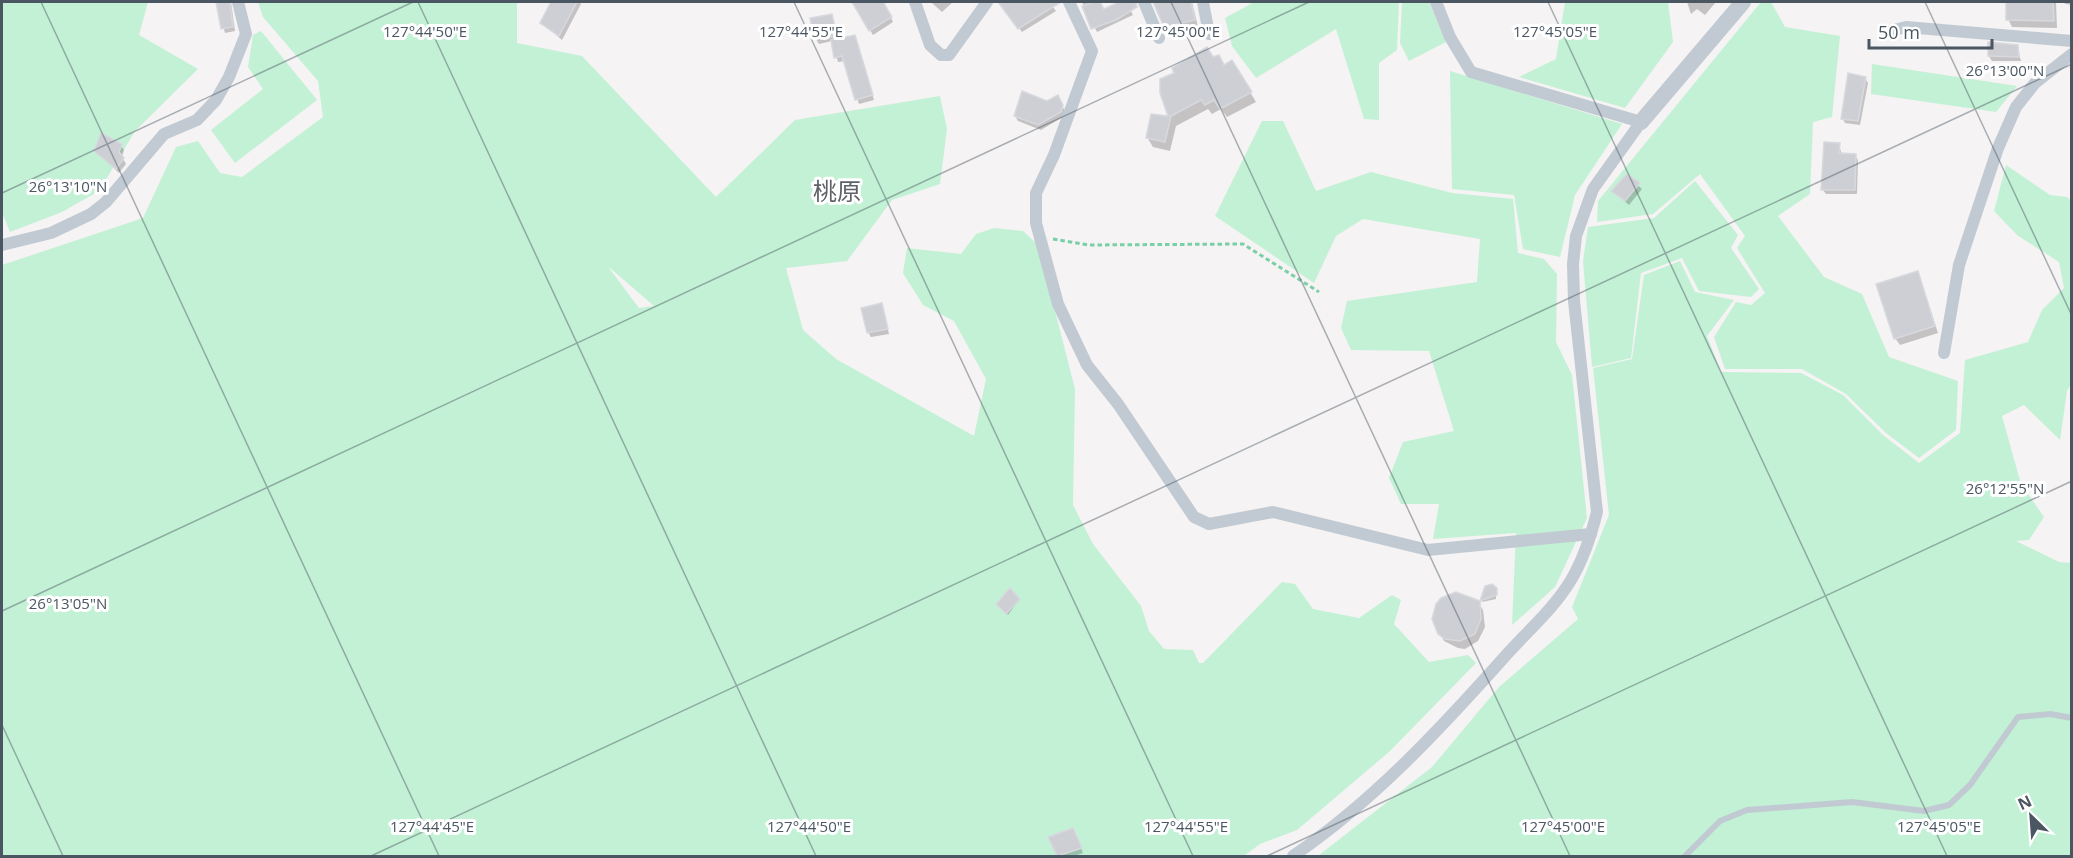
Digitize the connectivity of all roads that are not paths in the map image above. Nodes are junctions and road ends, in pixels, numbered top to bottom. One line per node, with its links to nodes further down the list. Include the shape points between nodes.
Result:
1 (238, 2): 15 (street, via 246,34 229,77 203,114 164,134 91,214 51,233)
2 (915, 2): 3 (street, via 930,45 941,55 949,55)
3 (987, 2)
4 (1069, 2): 17 (street, via 1092,51 1036,193 1036,223 1058,304 1087,365 1194,517 1209,524 1273,512 1428,550)
5 (1144, 2): 11 (street)
6 (1203, 2): 10 (street)
7 (1436, 2): 14 (street, via 1450,37 1471,72)
8 (1743, 2): 14 (street)
9 (1890, 31): 12 (street, via 1906,27)
10 (1209, 34)
11 (1159, 38)
12 (2072, 41)
13 (2072, 54): 16 (street, via 2035,83 2016,108 1998,148 1959,265)
14 (1641, 122): 17 (street, via 1593,189 1576,236 1574,301 1597,512)
15 (2, 245)
16 (1944, 353)
17 (1592, 534): 19 (street, via 1570,581 1476,688 1360,806)
18 (2072, 718): 20 (lane, via 2050,714 2018,717 1970,785 1949,805 1924,811 1852,802 1747,810 1720,821)
19 (1293, 856)
20 (1685, 856)

